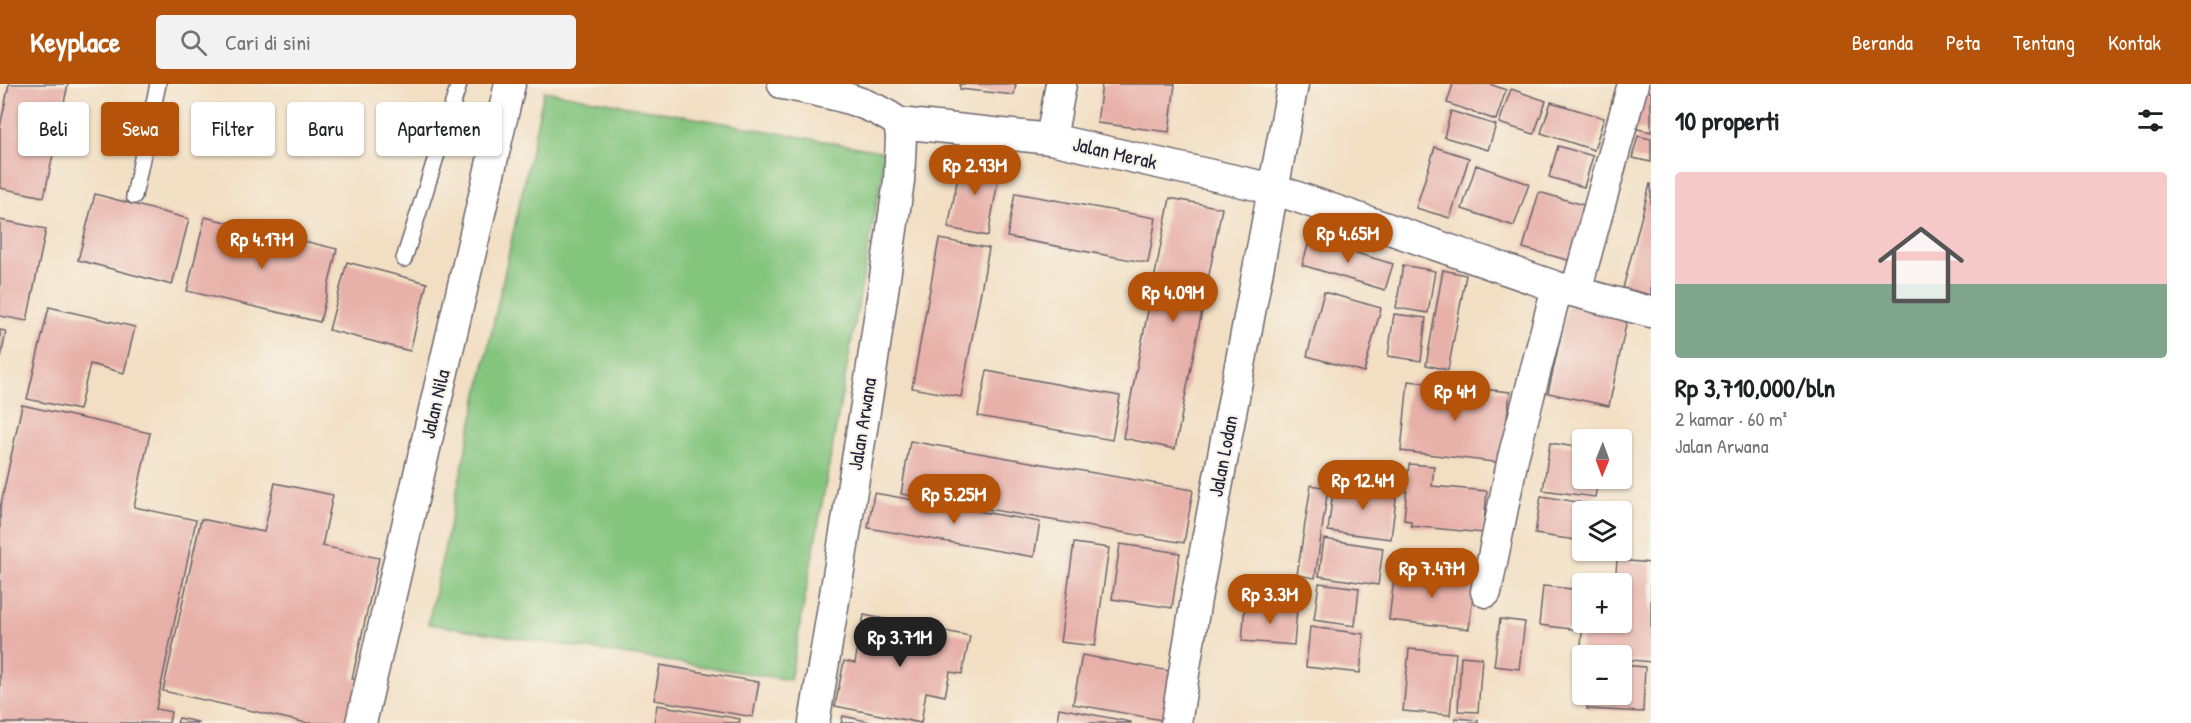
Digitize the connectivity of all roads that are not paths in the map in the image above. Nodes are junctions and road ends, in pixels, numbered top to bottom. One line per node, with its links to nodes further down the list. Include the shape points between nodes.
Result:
1 (159, 84): 11 (lane)
2 (459, 84): 12 (lane)
3 (510, 84): 16 (street, Jalan Nila)
4 (783, 84): 8 (street, Jalan Merak, via 841,96 883,111)
5 (1061, 84): 9 (street)
6 (1293, 84): 10 (street, Jalan Lodan)
7 (1633, 84): 13 (street)
8 (899, 123): 9 (street, Jalan Merak); 17 (street, Jalan Arwana, via 895,204)
9 (1051, 139): 10 (street, Jalan Merak)
10 (1274, 189): 13 (street, Jalan Merak); 18 (street, Jalan Lodan)
11 (134, 196)
12 (404, 259)
13 (1566, 289): 14 (street, Jalan Merak); 15 (street, via 1513,458)
14 (1651, 312)
15 (1486, 591)
16 (361, 723)
17 (814, 723)
18 (1176, 723)

